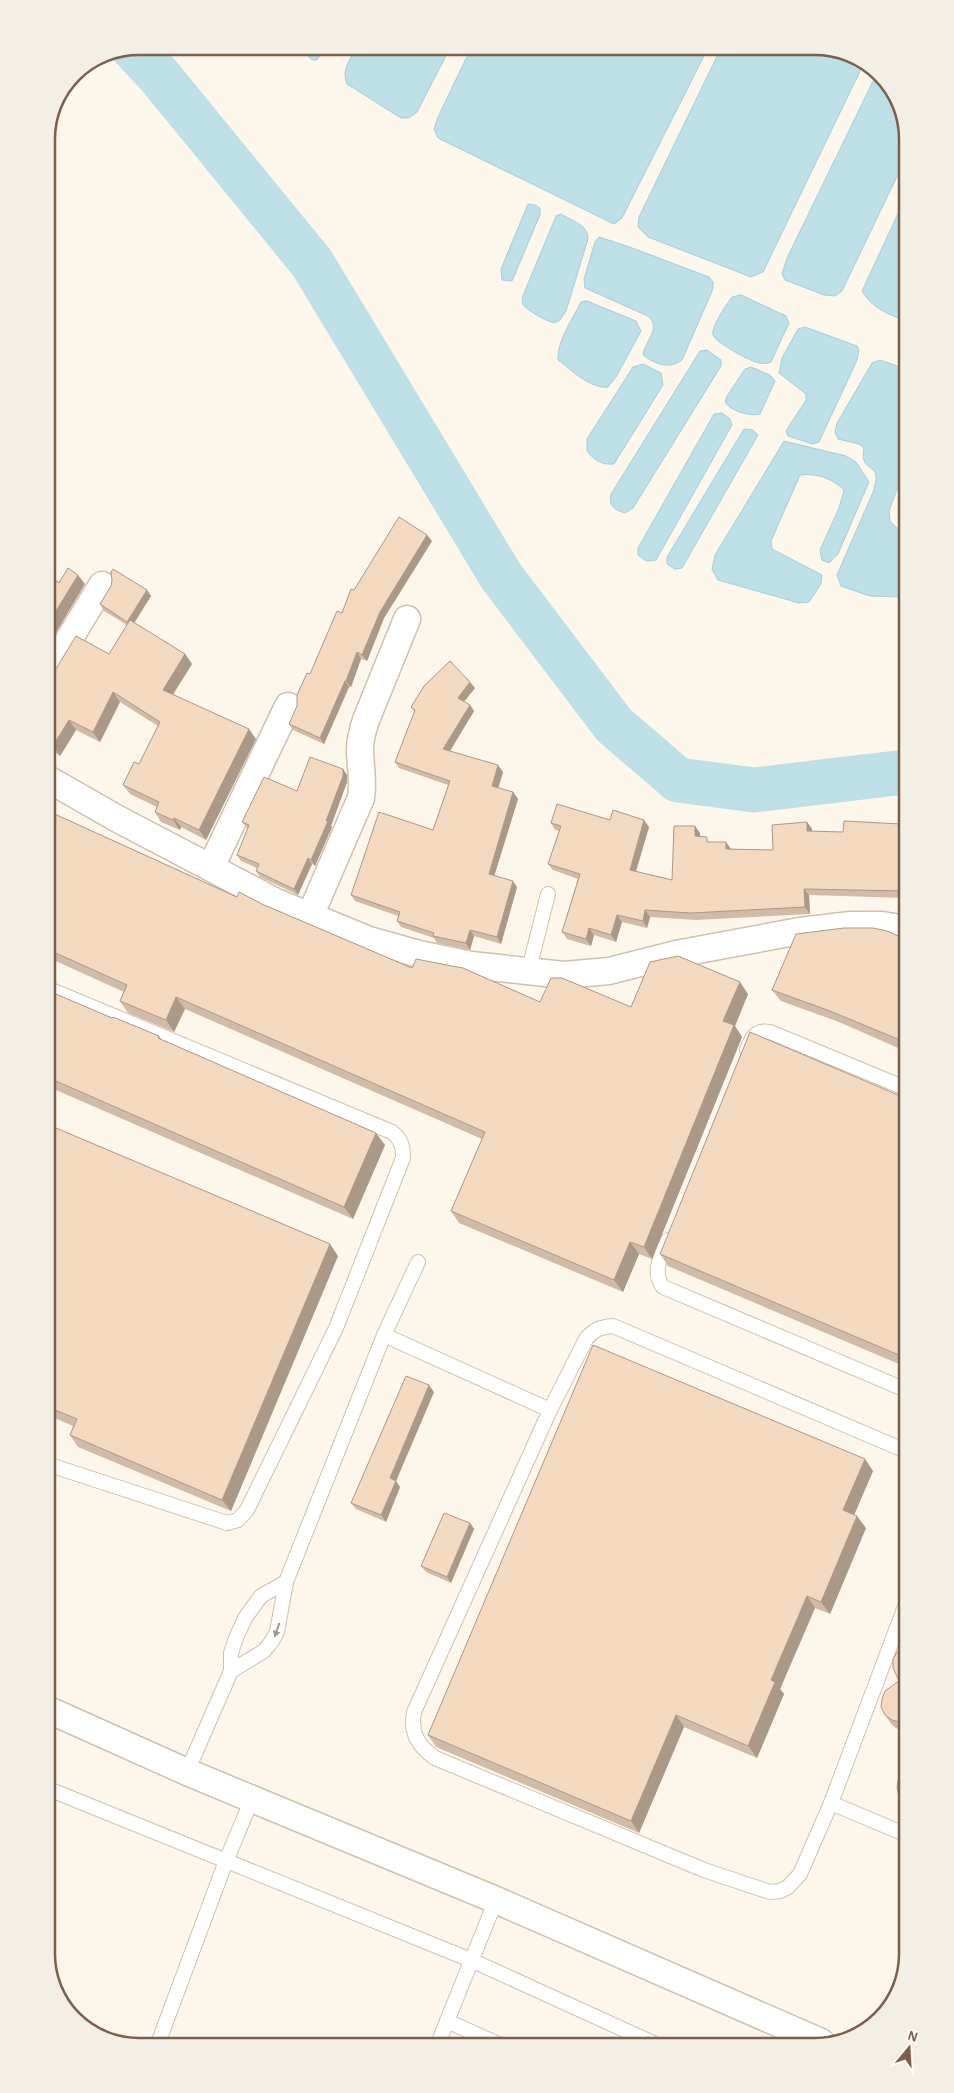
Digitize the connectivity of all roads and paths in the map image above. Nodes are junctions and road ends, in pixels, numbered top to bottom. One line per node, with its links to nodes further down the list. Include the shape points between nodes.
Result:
1 (102, 585): 3 (street)
2 (407, 619): 8 (street, via 362,735 361,798)
3 (55, 662)
4 (288, 706): 6 (street)
5 (55, 783): 6 (street)
6 (211, 868): 8 (street)
7 (548, 894): 10 (lane)
8 (310, 916): 10 (street, via 369,940 419,954)
9 (899, 928): 10 (street, via 867,925 809,930 676,954 609,970 564,975)
10 (528, 972)
11 (55, 992): 20 (lane, via 392,1132 400,1140 403,1152 389,1196 336,1328 247,1510 238,1520 227,1523)
12 (741, 1064): 13 (lane, via 752,1037 766,1031)
13 (899, 1086)
14 (673, 1228): 17 (lane, via 657,1270 663,1286)
15 (418, 1262): 16 (lane)
16 (384, 1335): 18 (lane); 21 (lane)
17 (899, 1387)
18 (550, 1410): 19 (lane, via 586,1339 598,1328 613,1326); 28 (lane, via 414,1712 413,1731 419,1745 444,1762 704,1870 770,1892 788,1887 800,1874)
19 (899, 1448)
20 (55, 1467)
21 (286, 1582): 23 (lane, via 261,1596 244,1618 234,1646); 23 (lane, one-way to 23, via 282,1614 272,1641 254,1658)
22 (899, 1622): 28 (lane)
23 (231, 1671): 25 (lane)
24 (55, 1713): 25 (street)
25 (187, 1772): 27 (street)
26 (55, 1792): 30 (lane)
27 (252, 1799): 30 (lane); 31 (street)
28 (831, 1803): 29 (lane)
29 (899, 1832)
30 (226, 1861): 32 (lane); 34 (lane)
31 (496, 1900): 32 (lane); 38 (street)
32 (471, 1960): 33 (lane); 37 (lane)
33 (447, 2021): 35 (lane); 36 (lane)
34 (161, 2038)
35 (440, 2038)
36 (485, 2038)
37 (642, 2038)
38 (812, 2038)

